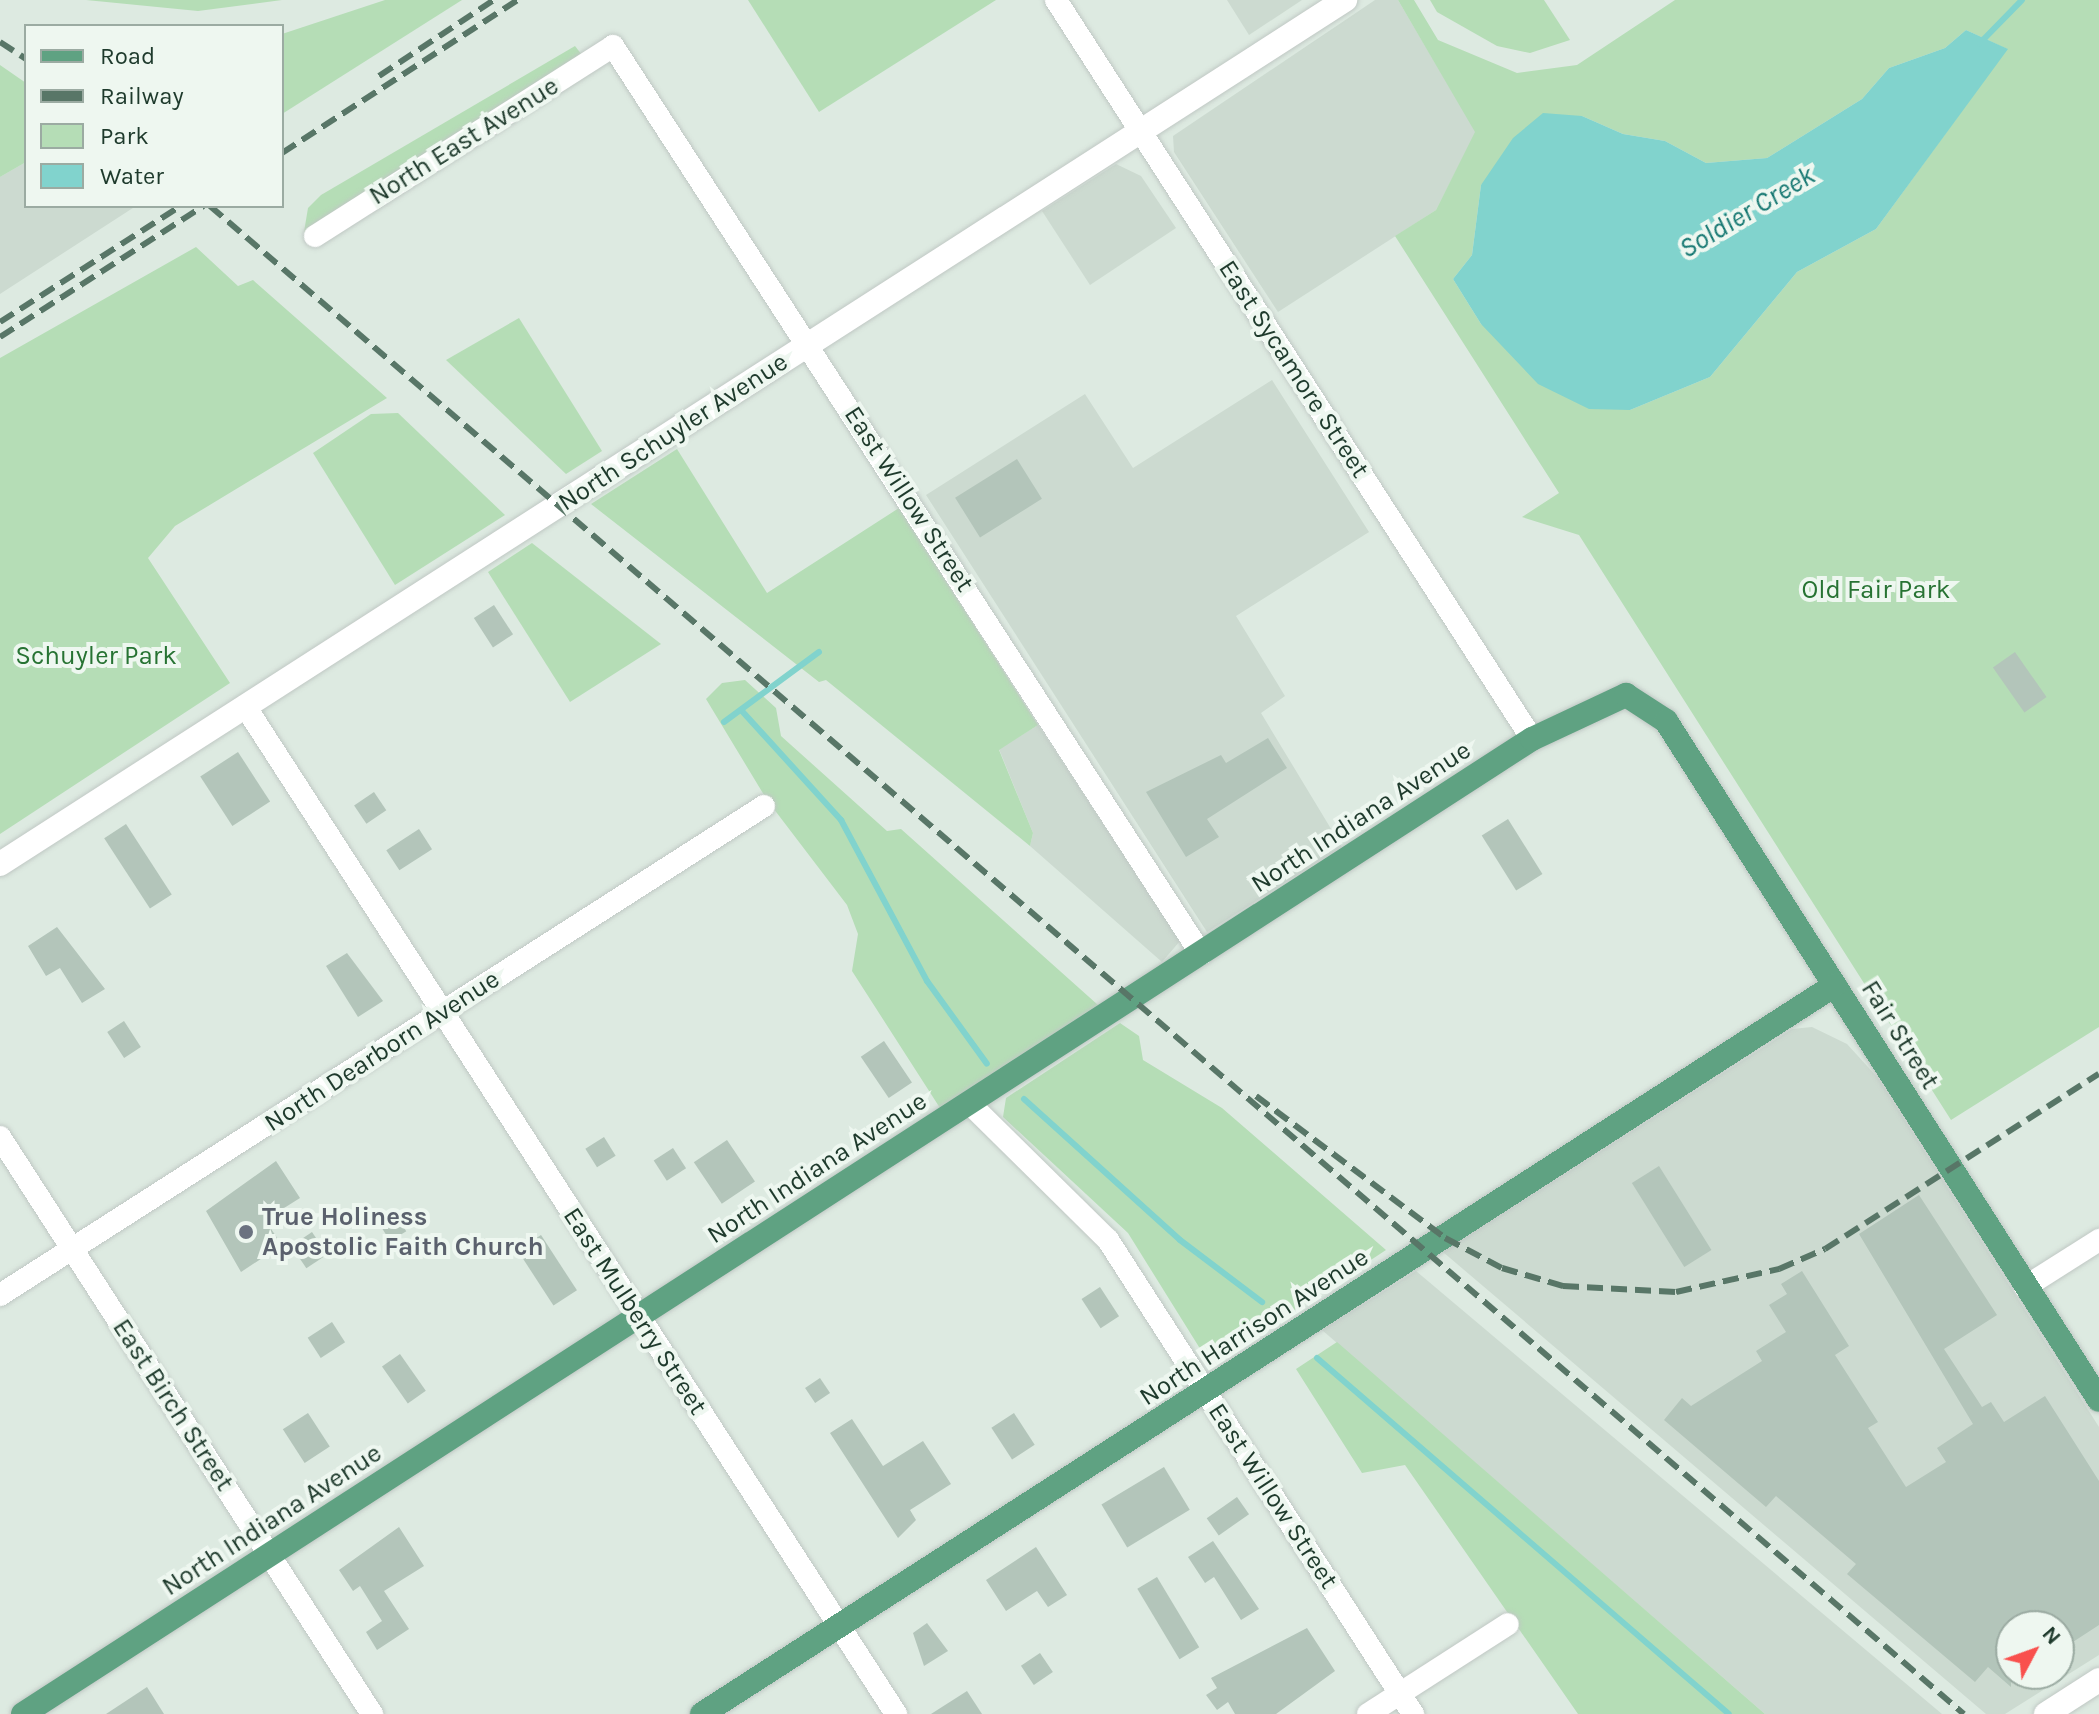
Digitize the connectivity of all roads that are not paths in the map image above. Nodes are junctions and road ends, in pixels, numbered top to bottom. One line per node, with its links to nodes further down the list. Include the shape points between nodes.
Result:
1 (1056, 0): 4 (street, East Sycamore Street)
2 (1345, 0): 4 (street, North Schuyler Avenue)
3 (613, 46): 5 (street, North East Avenue); 6 (street, East Willow Street)
4 (1141, 131): 6 (street, North Schuyler Avenue); 9 (street, East Sycamore Street)
5 (315, 236)
6 (809, 344): 8 (street, North Schuyler Avenue); 12 (street, East Willow Street)
7 (1648, 704): 9 (main road, North Indiana Avenue, via 1626,695 1601,700); 13 (main road, Fair Street)
8 (245, 706): 11 (street, North Schuyler Avenue); 14 (street, East Mulberry Street)
9 (1532, 739): 12 (main road, North Indiana Avenue)
10 (764, 806): 14 (street, North Dearborn Avenue)
11 (0, 864)
12 (1201, 954): 15 (main road, North Indiana Avenue)
13 (1835, 985): 19 (main road, Fair Street); 22 (main road, North Harrison Avenue)
14 (443, 1012): 18 (street, North Dearborn Avenue); 21 (street, East Mulberry Street)
15 (969, 1103): 21 (main road, North Indiana Avenue); 22 (street, East Willow Street, via 1108,1240)
16 (0, 1137): 18 (street, East Birch Street)
17 (2099, 1240): 19 (street)
18 (72, 1249): 20 (street, North Dearborn Avenue); 24 (street, East Birch Street)
19 (2025, 1287): 23 (main road, Fair Street)
20 (0, 1295)
21 (639, 1316): 24 (main road, North Indiana Avenue); 26 (street, East Mulberry Street)
22 (1205, 1392): 26 (main road, North Harrison Avenue); 28 (street, East Willow Street)
23 (2099, 1400)
24 (269, 1555): 29 (main road, North Indiana Avenue); 30 (street, East Birch Street)
25 (1508, 1624): 28 (street)
26 (838, 1625): 31 (main road, North Harrison Avenue); 32 (street, East Mulberry Street)
27 (2099, 1680): 35 (street)
28 (1400, 1694): 33 (street); 34 (street, East Willow Street)
29 (23, 1714)
30 (372, 1714)
31 (702, 1714)
32 (896, 1714)
33 (1368, 1714)
34 (1413, 1714)
35 (2046, 1714)

